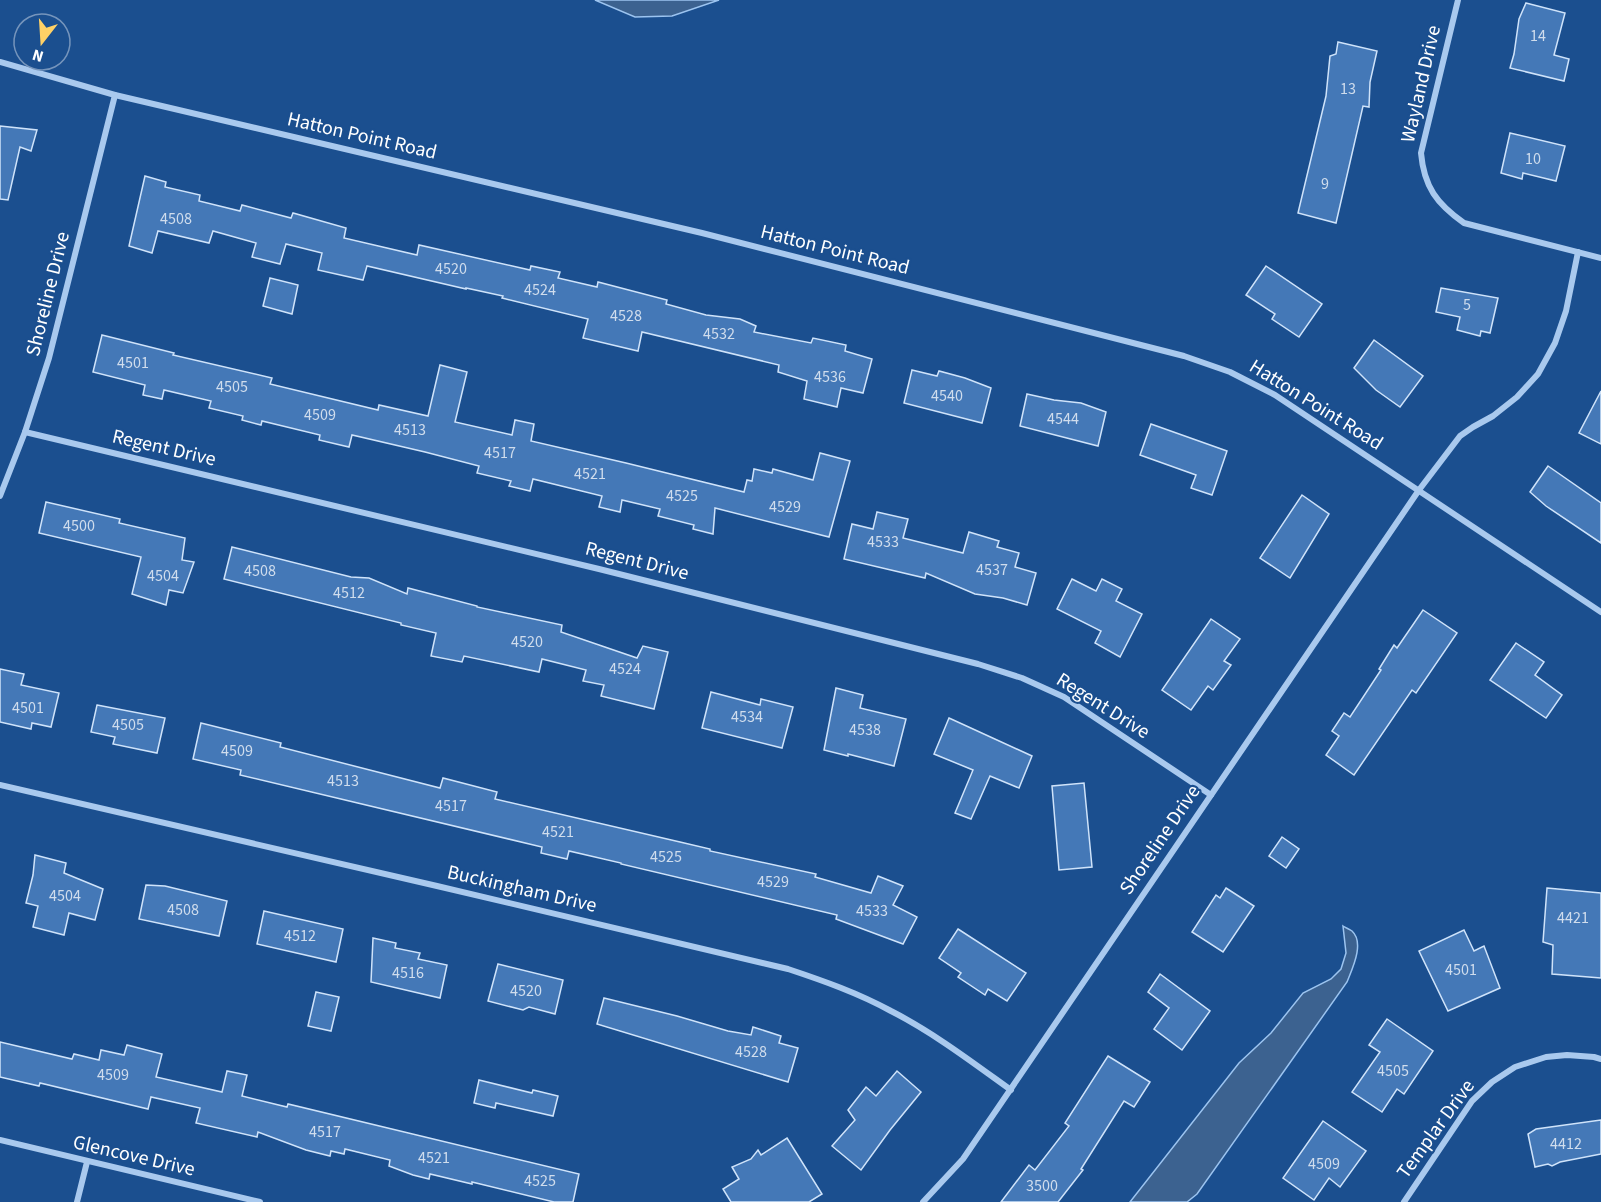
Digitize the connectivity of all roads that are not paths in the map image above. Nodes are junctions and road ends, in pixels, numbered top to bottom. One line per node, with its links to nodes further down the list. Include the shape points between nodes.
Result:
1 (1458, 0): 4 (street, Wayland Drive, via 1421,153 1423,171 1434,195 1464,223)
2 (0, 62): 3 (street, Hatton Point Road)
3 (115, 95): 6 (street, Shoreline Drive, via 50,358); 7 (street, Hatton Point Road, via 702,233 1184,356 1230,372 1275,395)
4 (1578, 252): 5 (street, Wayland Drive); 7 (street, via 1566,311 1538,374 1517,397 1460,436)
5 (1601, 258)
6 (25, 432): 8 (street, Shoreline Drive); 11 (street, Regent Drive, via 978,664 1064,697)
7 (1419, 490): 9 (street, Hatton Point Road); 11 (street, Shoreline Drive)
8 (0, 496)
9 (1601, 612)
10 (0, 785): 13 (street, Buckingham Drive, via 788,969 841,987 892,1011 940,1039)
11 (1210, 795): 13 (street, Shoreline Drive)
12 (1601, 1059): 19 (street, Templar Drive, via 1567,1054 1546,1057 1515,1067 1492,1082 1472,1101)
13 (1011, 1090): 18 (street, Shoreline Drive, via 963,1159)
14 (0, 1140): 15 (street, Glencove Drive)
15 (87, 1162): 16 (street); 17 (street, Glencove Drive)
16 (77, 1202)
17 (260, 1202)
18 (923, 1202)
19 (1404, 1202)

